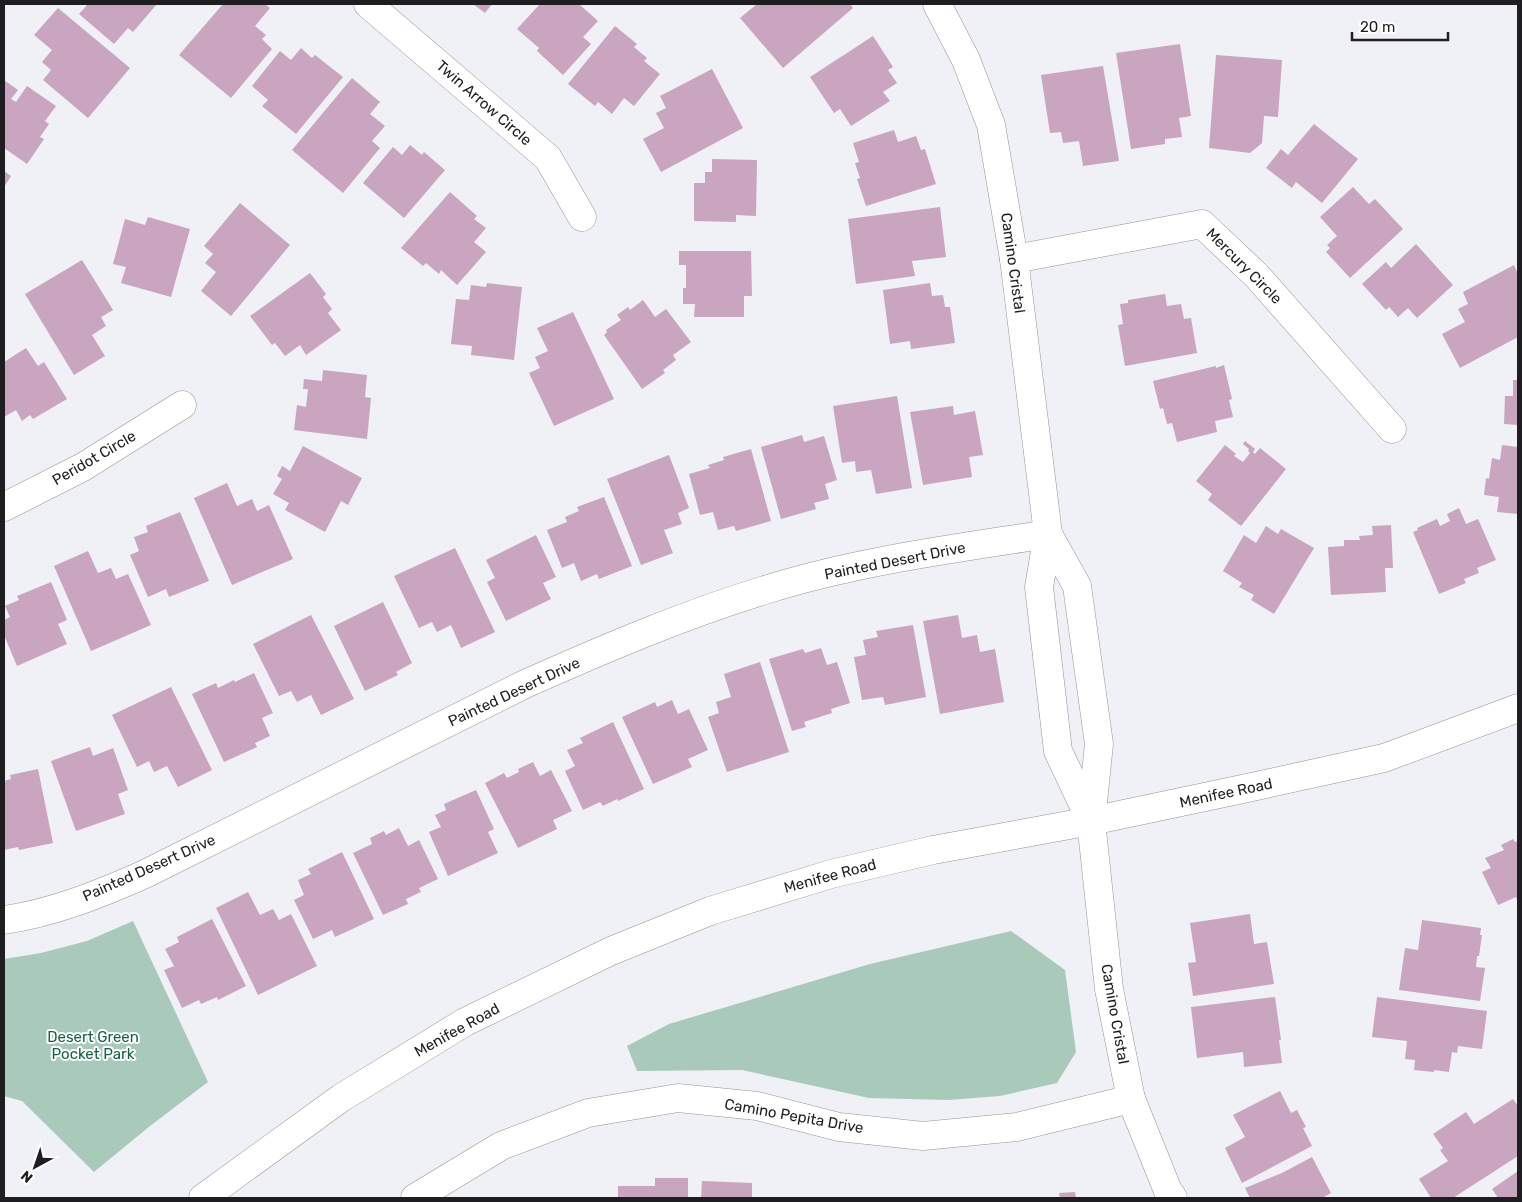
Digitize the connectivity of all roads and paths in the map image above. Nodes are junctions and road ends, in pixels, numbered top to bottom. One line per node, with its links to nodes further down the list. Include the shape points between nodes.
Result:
1 (368, 4): 3 (street, Twin Arrow Circle, via 548,158)
2 (937, 4): 4 (street, Camino Cristal, via 966,60 991,124)
3 (582, 217)
4 (1014, 259): 6 (street, Mercury Circle, via 1202,224 1257,276); 8 (street, Camino Cristal)
5 (182, 405): 7 (street, Peridot Circle, via 82,467)
6 (1392, 429)
7 (4, 507)
8 (1048, 534): 10 (street, Camino Cristal, via 1039,587 1058,751); 10 (street, Camino Cristal, via 1077,586 1099,744); 11 (street, Painted Desert Drive, via 858,566 701,610 525,684 145,874 89,898)
9 (1518, 708): 10 (street, Menifee Road, via 1384,758)
10 (1091, 821): 12 (street, Camino Cristal, via 1109,989); 13 (street, Menifee Road, via 933,850 831,874 710,911 611,951 456,1028 341,1098)
11 (4, 920)
12 (1131, 1099): 14 (street, Camino Pepita Drive, via 1017,1127 922,1136 839,1127 757,1106 678,1098 588,1113 501,1146); 15 (street, Camino Cristal)
13 (203, 1198)
14 (415, 1198)
15 (1173, 1198)

